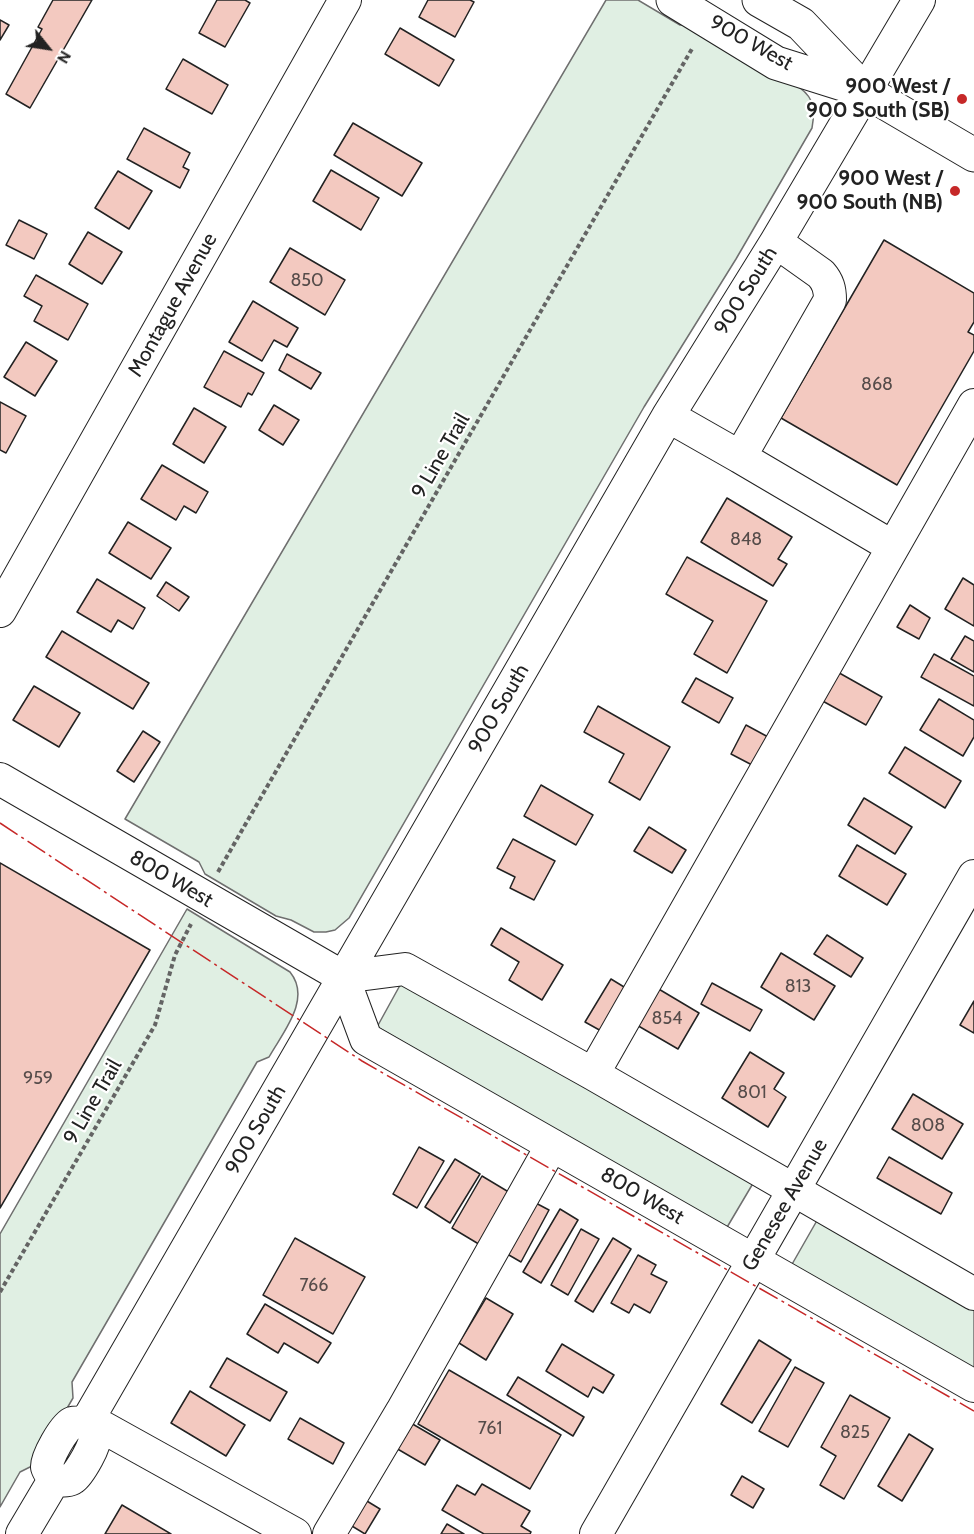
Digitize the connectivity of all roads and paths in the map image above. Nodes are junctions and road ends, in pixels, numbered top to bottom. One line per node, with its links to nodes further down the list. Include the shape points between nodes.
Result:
1 (345, 0): 13 (street, Montague Avenue)
2 (674, 0): 6 (main road, 900 West, via 776,63)
3 (759, 0): 6 (main road, 900 West, via 801,24)
4 (919, 0): 6 (street, 900 South)
5 (694, 46): 16 (path, 9 Line Trail)
6 (865, 91): 7 (main road, 900 West); 8 (street, 900 South)
7 (974, 155)
8 (776, 242): 10 (street, 900 South); 11 (street, via 821,274 830,300)
9 (974, 405): 12 (street)
10 (668, 416): 11 (street); 18 (street, 900 South)
11 (740, 457): 12 (street)
12 (893, 547): 19 (street)
13 (0, 611)
14 (0, 779): 18 (street, 800 West)
15 (974, 876): 21 (street, Genesee Avenue)
16 (214, 880)
17 (194, 919): 23 (path, 9 Line Trail, via 176,955 155,1025)
18 (343, 977): 19 (street, via 405,969); 20 (street, 800 West, via 366,1038); 26 (street, 900 South)
19 (593, 1074): 21 (street)
20 (552, 1145): 22 (street, 800 West); 29 (street)
21 (794, 1190): 22 (street, Genesee Avenue); 24 (street)
22 (753, 1260): 25 (street, 800 West); 30 (street, Genesee Avenue)
23 (0, 1292)
24 (974, 1294)
25 (974, 1386)
26 (87, 1421): 27 (street, via 96,1442 86,1460 75,1478 54,1480); 28 (street)
27 (22, 1534)
28 (295, 1534)
29 (328, 1534)
30 (596, 1534)

